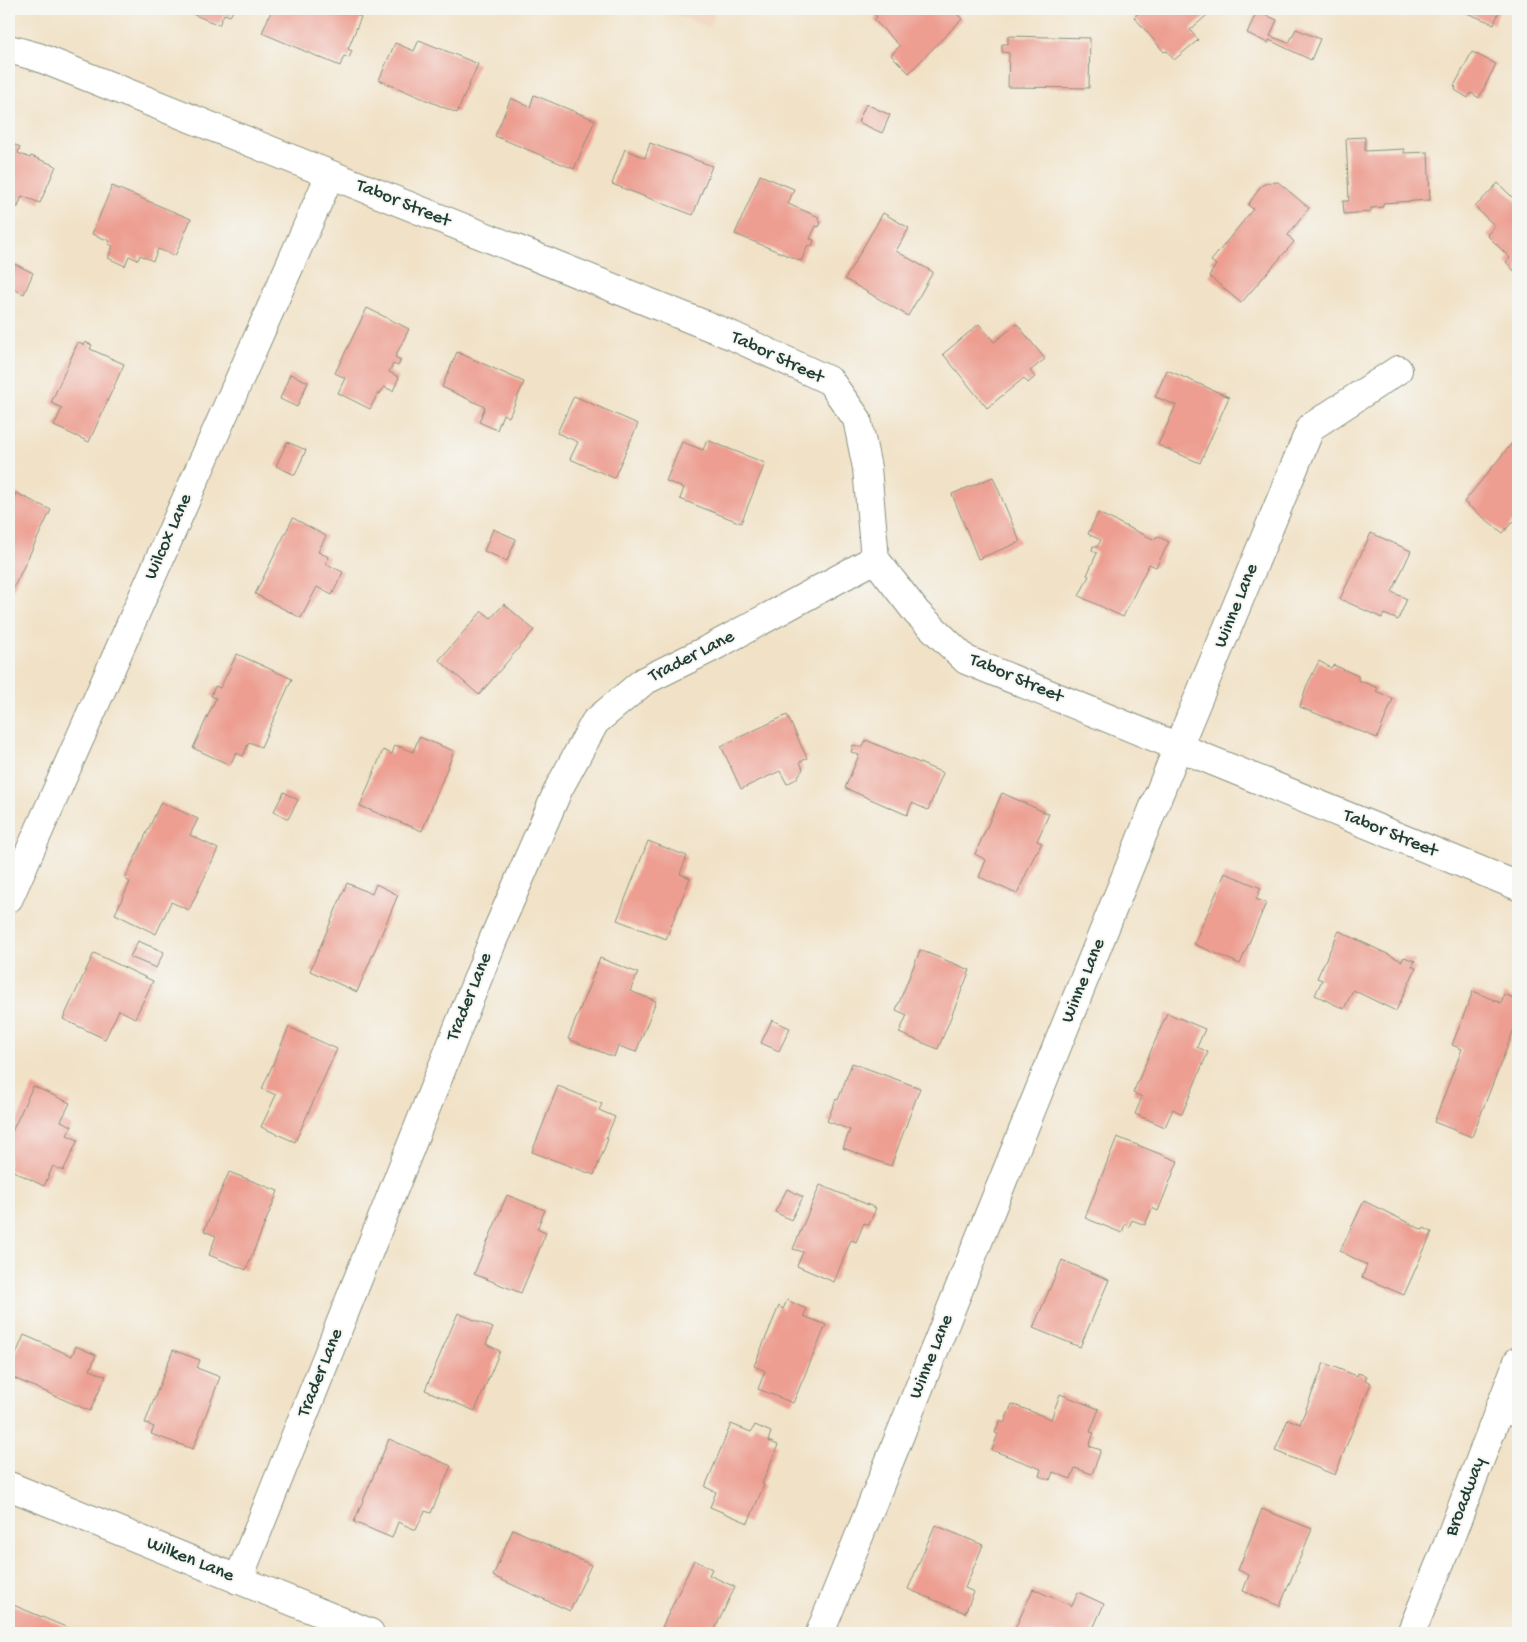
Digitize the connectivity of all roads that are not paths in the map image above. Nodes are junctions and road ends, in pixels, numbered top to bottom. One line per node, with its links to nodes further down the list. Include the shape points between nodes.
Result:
1 (9, 50): 2 (street, Tabor Street, via 38,57)
2 (330, 175): 4 (street, Tabor Street, via 733,336 830,381 857,419 867,468); 7 (street, Wilcox Lane)
3 (1398, 370): 5 (street, Winne Lane, via 1311,427)
4 (875, 559): 5 (street, Tabor Street, via 917,613 966,660); 11 (street, Trader Lane, via 644,681 595,722 559,788 493,940)
5 (1178, 747): 6 (street, Tabor Street); 13 (street, Winne Lane)
6 (1518, 886)
7 (9, 898)
8 (1518, 1361): 9 (street, Broadway)
9 (1509, 1410): 14 (street, Broadway)
10 (9, 1486): 11 (street, Wilken Lane)
11 (238, 1580): 12 (street, Wilken Lane)
12 (370, 1633)
13 (820, 1633)
14 (1411, 1633)

